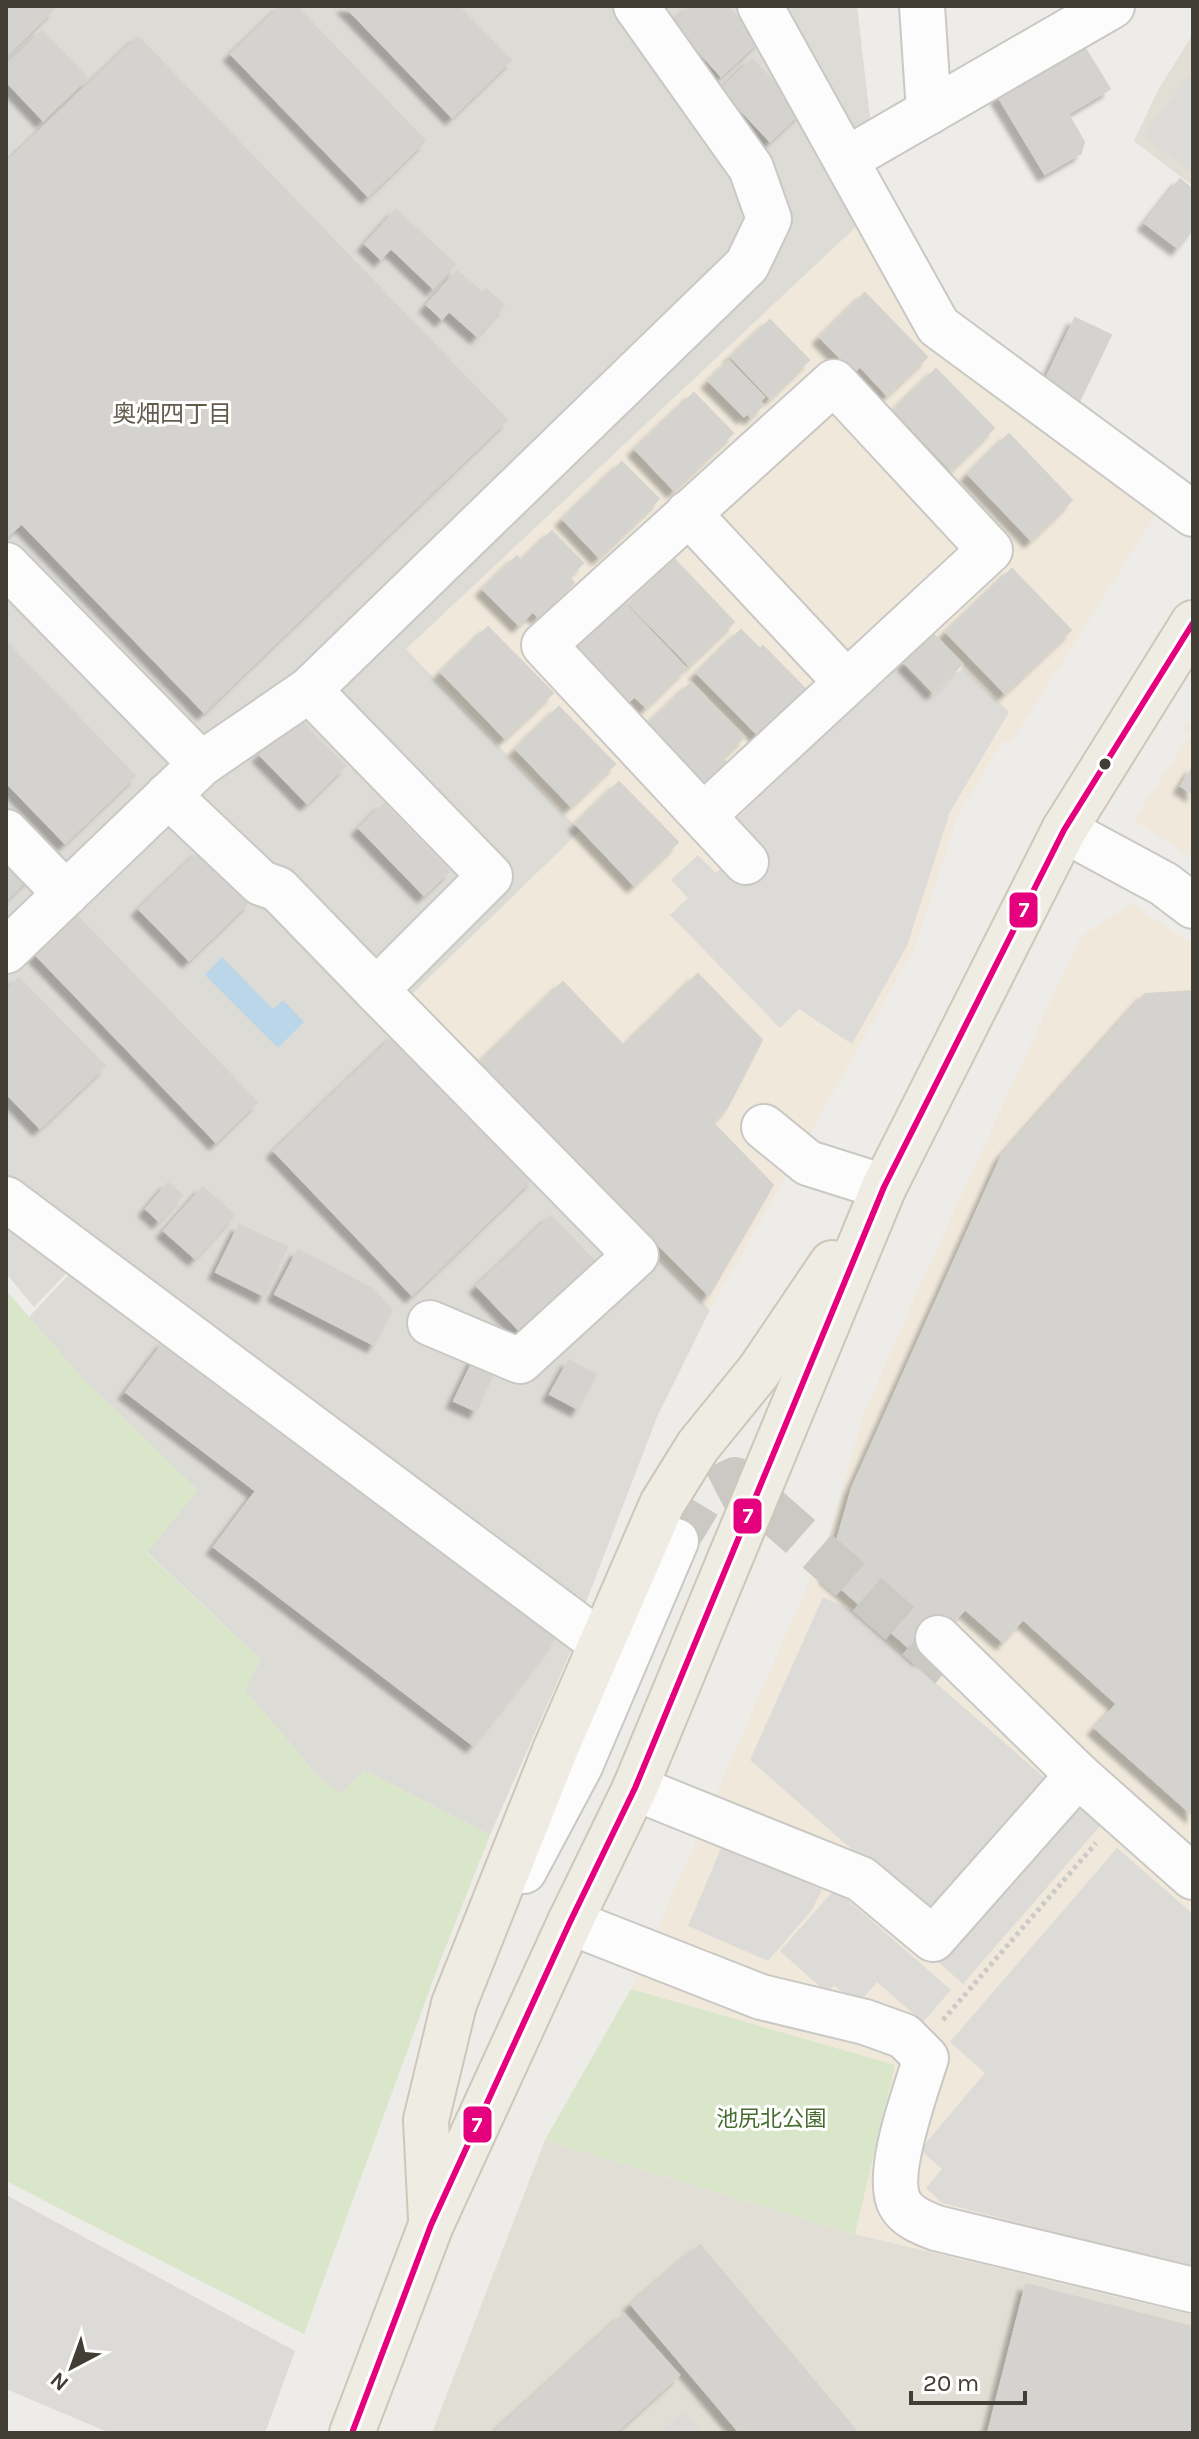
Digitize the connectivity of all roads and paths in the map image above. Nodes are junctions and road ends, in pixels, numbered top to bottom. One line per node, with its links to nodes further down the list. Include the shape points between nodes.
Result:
1 (636, 6): 12 (street, via 751,168 769,219 747,265)
2 (760, 6): 6 (street)
3 (922, 6): 5 (street)
4 (1112, 6): 5 (street)
5 (929, 112): 6 (street)
6 (847, 159): 8 (street, via 938,326)
7 (688, 513): 11 (street); 11 (street, via 834,382 990,550); 15 (street, via 544,645)
8 (1193, 514)
9 (6, 565): 13 (street)
10 (1193, 623): 16 (main road)
11 (846, 682): 15 (street)
12 (309, 690): 13 (street); 22 (street, via 490,876)
13 (201, 764): 14 (street)
14 (168, 795): 19 (street); 22 (street, via 261,883 278,889)
15 (703, 816): 18 (street)
16 (1064, 830): 20 (street, via 1164,884); 24 (main road)
17 (6, 832): 19 (street)
18 (746, 862)
19 (66, 894): 21 (street)
20 (1193, 906)
21 (6, 951)
22 (376, 990): 26 (street, via 636,1255 520,1361)
23 (764, 1127): 24 (street, via 808,1163)
24 (884, 1187): 29 (main road, via 759,1371 698,1446 662,1504); 31 (main road)
25 (6, 1199): 29 (street, via 586,1632)
26 (430, 1323)
27 (676, 1541): 35 (street, via 580,1766)
28 (938, 1638): 30 (street)
29 (603, 1639): 35 (main road)
30 (1078, 1775): 31 (street, via 933,1939 861,1879); 33 (street)
31 (635, 1788): 34 (main road)
32 (1098, 1841): 36 (path)
33 (1193, 1877)
34 (570, 1922): 37 (main road); 38 (street, via 761,1997 904,2036 926,2058 893,2181 900,2205 918,2221)
35 (454, 2004): 37 (main road, via 426,2120)
36 (942, 2021)
37 (431, 2225): 39 (main road)
38 (1193, 2290)
39 (352, 2433)

